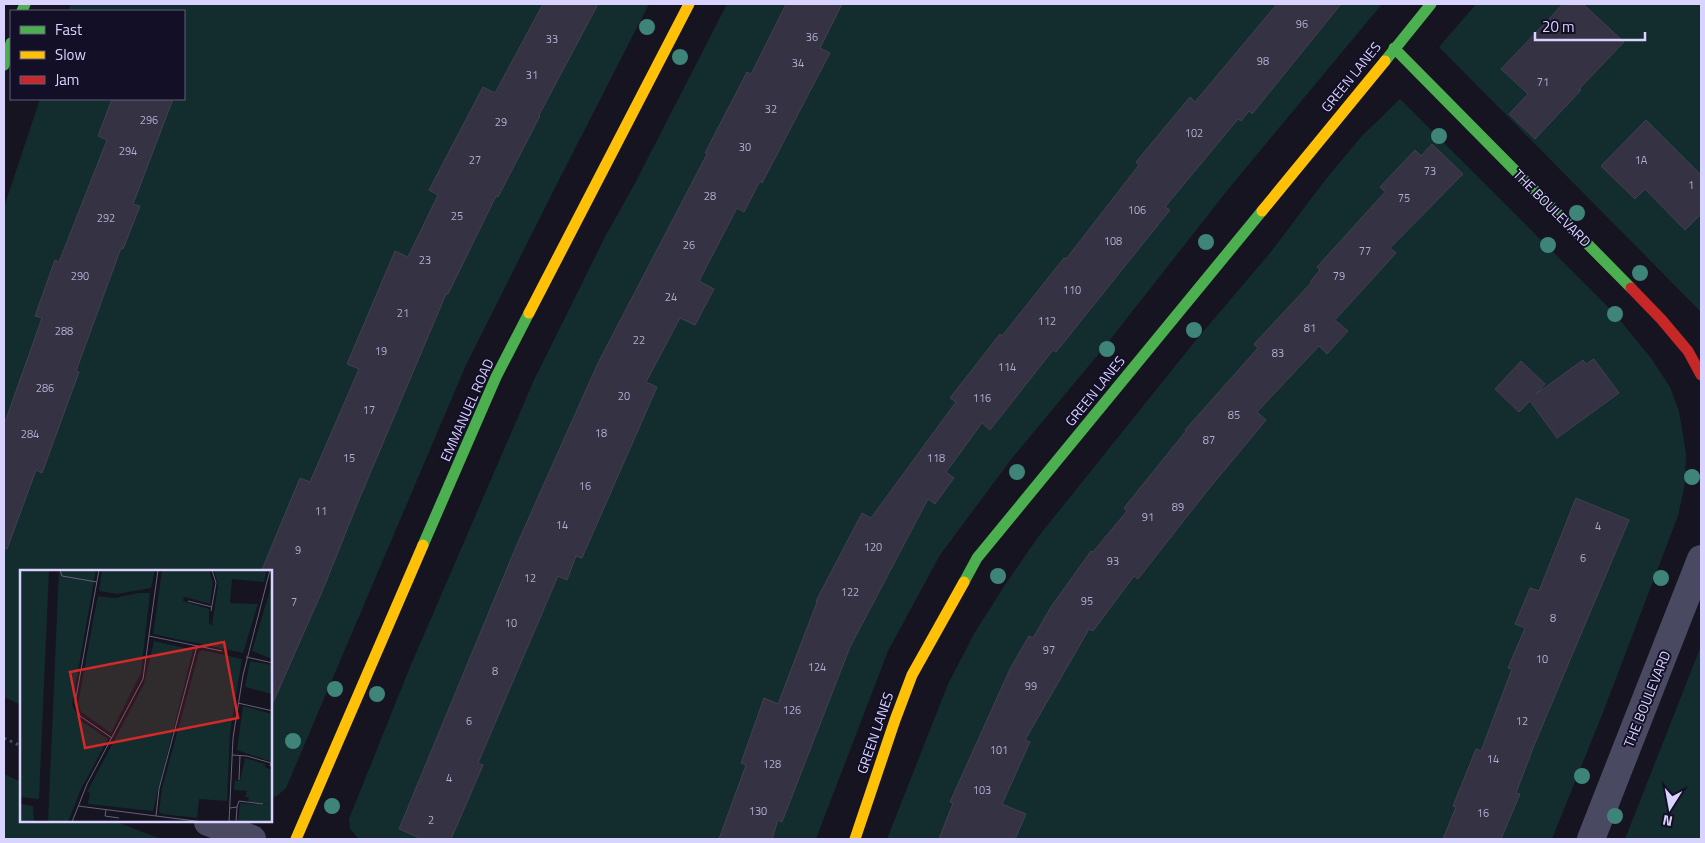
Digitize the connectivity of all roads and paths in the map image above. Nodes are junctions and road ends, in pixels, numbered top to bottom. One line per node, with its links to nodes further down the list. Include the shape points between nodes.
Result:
1 (689, 4): 12 (street, EMMANUEL ROAD, via 496,377)
2 (1430, 4): 4 (street, GREEN LANES)
3 (10, 46): 5 (street)
4 (1394, 48): 6 (street, THE BOULEVARD, via 1661,319 1688,351); 13 (street, GREEN LANES, via 977,558 912,675)
5 (4, 65)
6 (1701, 375)
7 (1701, 559): 14 (street, THE BOULEVARD)
8 (4, 738): 9 (path)
9 (20, 746)
10 (211, 823): 11 (street)
11 (252, 839)
12 (296, 839)
13 (855, 839)
14 (1591, 839)

